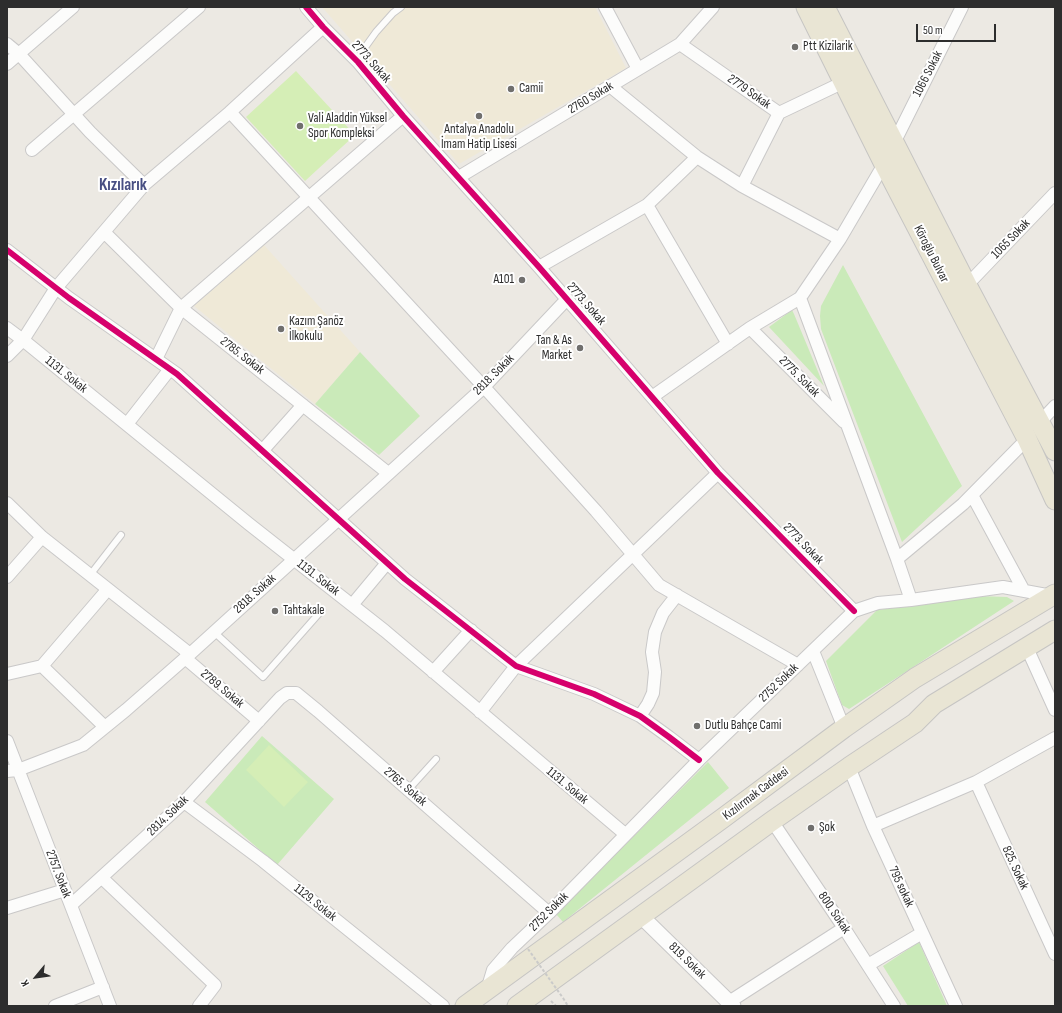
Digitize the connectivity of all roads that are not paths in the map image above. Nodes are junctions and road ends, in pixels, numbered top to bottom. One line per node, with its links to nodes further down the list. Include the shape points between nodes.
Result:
1 (73, 7): 13 (street)
2 (199, 7): 21 (street)
3 (306, 7): 10 (street, 2773. Sokak)
4 (401, 7): 14 (lane, via 376,32 361,52)
5 (605, 7): 16 (street)
6 (713, 7): 12 (street, 2760 Sokak)
7 (806, 7): 17 (main road, Köroğlu Bulvar)
8 (825, 7): 23 (main road, Köroğlu Bulvar)
9 (962, 7): 23 (street, 1066 Sokak)
10 (323, 27): 14 (street, 2773. Sokak); 19 (street)
11 (7, 44): 13 (street)
12 (680, 44): 16 (street, 2760 Sokak); 20 (street, 2779 Sokak)
13 (19, 54): 15 (street); 21 (street)
14 (358, 62): 22 (street, 2773. Sokak)
15 (7, 64)
16 (638, 69): 18 (street, 2760 Sokak)
17 (844, 82): 20 (street, 2779 Sokak); 26 (main road, Köroğlu Bulvar)
18 (610, 86): 25 (street); 27 (street, 2760 Sokak)
19 (230, 112): 28 (street); 31 (street)
20 (780, 113): 29 (street)
21 (74, 114): 24 (street); 28 (street)
22 (403, 116): 27 (street, 2773. Sokak); 31 (street)
23 (895, 141): 37 (main road, Köroğlu Bulvar)
24 (32, 150)
25 (696, 157): 29 (street); 32 (street)
26 (884, 164): 34 (street); 56 (main road, Köroğlu Bulvar)
27 (459, 177): 36 (street, 2773. Sokak)
28 (144, 185): 33 (street)
29 (742, 186): 34 (street)
30 (1055, 193): 37 (street, 1065 Sokak)
31 (309, 198): 41 (street); 49 (street)
32 (647, 205): 36 (street); 45 (street)
33 (104, 232): 38 (street); 41 (street, 2785. Sokak)
34 (840, 239): 39 (street)
35 (7, 250): 38 (street)
36 (539, 267): 40 (street, 2773. Sokak)
37 (967, 284): 53 (main road, Köroğlu Bulvar)
38 (56, 288): 44 (street); 47 (street)
39 (800, 298): 43 (street); 55 (street)
40 (567, 300): 49 (street, 2818. Sokak); 50 (street, 2773. Sokak)
41 (181, 308): 47 (street); 51 (street, 2785. Sokak)
42 (7, 328): 44 (street, 1131. Sokak)
43 (750, 328): 45 (street); 55 (street, 2775. Sokak)
44 (23, 340): 46 (street); 54 (street, 1131. Sokak)
45 (728, 344): 50 (street)
46 (7, 356)
47 (156, 359): 48 (street)
48 (170, 369): 54 (street); 57 (street)
49 (484, 387): 60 (street, 2818. Sokak); 67 (street)
50 (652, 397): 59 (street, 2773. Sokak)
51 (303, 405): 57 (street); 60 (street, 2785. Sokak)
52 (1055, 406): 53 (street)
53 (1040, 422): 58 (main road, Köroğlu Bulvar)
54 (127, 424): 68 (street, 1131. Sokak)
55 (847, 425): 69 (street)
56 (1027, 438): 61 (street); 62 (main road, Köroğlu Bulvar)
57 (262, 451): 64 (street)
58 (1055, 451)
59 (718, 472): 67 (street); 80 (street, 2773. Sokak)
60 (388, 473): 64 (street, 2818. Sokak)
61 (972, 494): 69 (street); 74 (street)
62 (1055, 500)
63 (7, 503): 66 (street, 2789. Sokak)
64 (337, 519): 68 (street, 2818. Sokak); 70 (street)
65 (121, 535): 71 (lane)
66 (42, 537): 71 (street, 2789. Sokak); 72 (street)
67 (633, 553): 75 (street, via 659,585); 90 (street)
68 (294, 559): 78 (street, 1131. Sokak); 84 (street, 2818. Sokak)
69 (897, 559): 77 (street)
70 (387, 563): 78 (street); 82 (street)
71 (90, 575): 73 (street, 2789. Sokak)
72 (7, 577)
73 (108, 589): 87 (street, 2789. Sokak); 89 (street)
74 (1024, 591): 76 (street, 2752 Sokak); 77 (street, 2752 Sokak, via 1003,587)
75 (677, 595): 88 (street); 95 (street, via 663,613 655,632 652,652 655,672 653,693)
76 (1054, 595): 99 (main road, Kızılırmak Caddesi, via 915,678)
77 (911, 600): 80 (street, 2752 Sokak, via 878,603)
78 (352, 605): 91 (street, 1131. Sokak)
79 (322, 610): 84 (lane, via 263,677)
80 (854, 611): 86 (street, 2752 Sokak)
81 (1055, 619): 97 (main road, via 936,692)
82 (470, 630): 90 (street); 91 (street)
83 (1055, 630): 85 (main road)
84 (214, 632): 87 (street, 2818. Sokak)
85 (1027, 648): 93 (street); 97 (main road, via 934,704)
86 (813, 651): 88 (street, 2752 Sokak); 99 (street)
87 (187, 656): 96 (street, 2789. Sokak); 98 (street, 2818. Sokak)
88 (798, 665): 103 (street, 2752 Sokak)
89 (42, 666): 92 (street); 98 (street)
90 (516, 666): 94 (street); 95 (street, via 594,694)
91 (433, 672): 94 (street, 1131. Sokak)
92 (7, 674)
93 (1055, 710)
94 (480, 712): 111 (street, 1131. Sokak)
95 (640, 716): 103 (street)
96 (259, 721): 107 (street, 2765. Sokak, via 280,698 296,693); 108 (street, 2814. Sokak)
97 (915, 723): 104 (main road)
98 (105, 727): 105 (street, 2818. Sokak, via 83,745)
99 (844, 728): 123 (main road, Kızılırmak Caddesi)
100 (1055, 738): 106 (street)
101 (7, 741): 105 (street, 2757. Sokak)
102 (436, 759): 107 (lane)
103 (699, 760): 111 (street, 2752 Sokak)
104 (848, 767): 109 (main road); 110 (street, 795 sokak)
105 (12, 770): 113 (street, 2757. Sokak)
106 (976, 782): 110 (street); 120 (street, 825. Sokak)
107 (408, 790): 116 (street, 2765. Sokak)
108 (184, 802): 112 (street, 2814. Sokak); 128 (street, 1129. Sokak, via 263,861)
109 (772, 821): 117 (main road); 118 (street, 800. Sokak)
110 (873, 826): 119 (street, 795 sokak)
111 (625, 834): 116 (street, 2752 Sokak)
112 (102, 878): 114 (street, 2814. Sokak); 127 (street, via 215,985)
113 (65, 890): 114 (street, 2757. Sokak); 115 (street)
114 (71, 906): 122 (street, 2757. Sokak)
115 (7, 908)
116 (549, 913): 123 (street, 2752 Sokak, via 493,970)
117 (641, 916): 124 (street, 819. Sokak); 130 (main road)
118 (844, 928): 121 (street, 800. Sokak); 124 (street)
119 (922, 933): 121 (street); 132 (street, 795 sokak)
120 (1055, 954)
121 (868, 966): 131 (street, 800. Sokak)
122 (103, 987): 125 (street); 126 (street, 2757. Sokak)
123 (487, 990): 129 (main road, Kızılırmak Caddesi)
124 (731, 1004)
125 (55, 1006)
126 (110, 1006)
127 (199, 1006)
128 (443, 1006)
129 (465, 1006)
130 (517, 1006)
131 (894, 1006)
132 (956, 1006)

